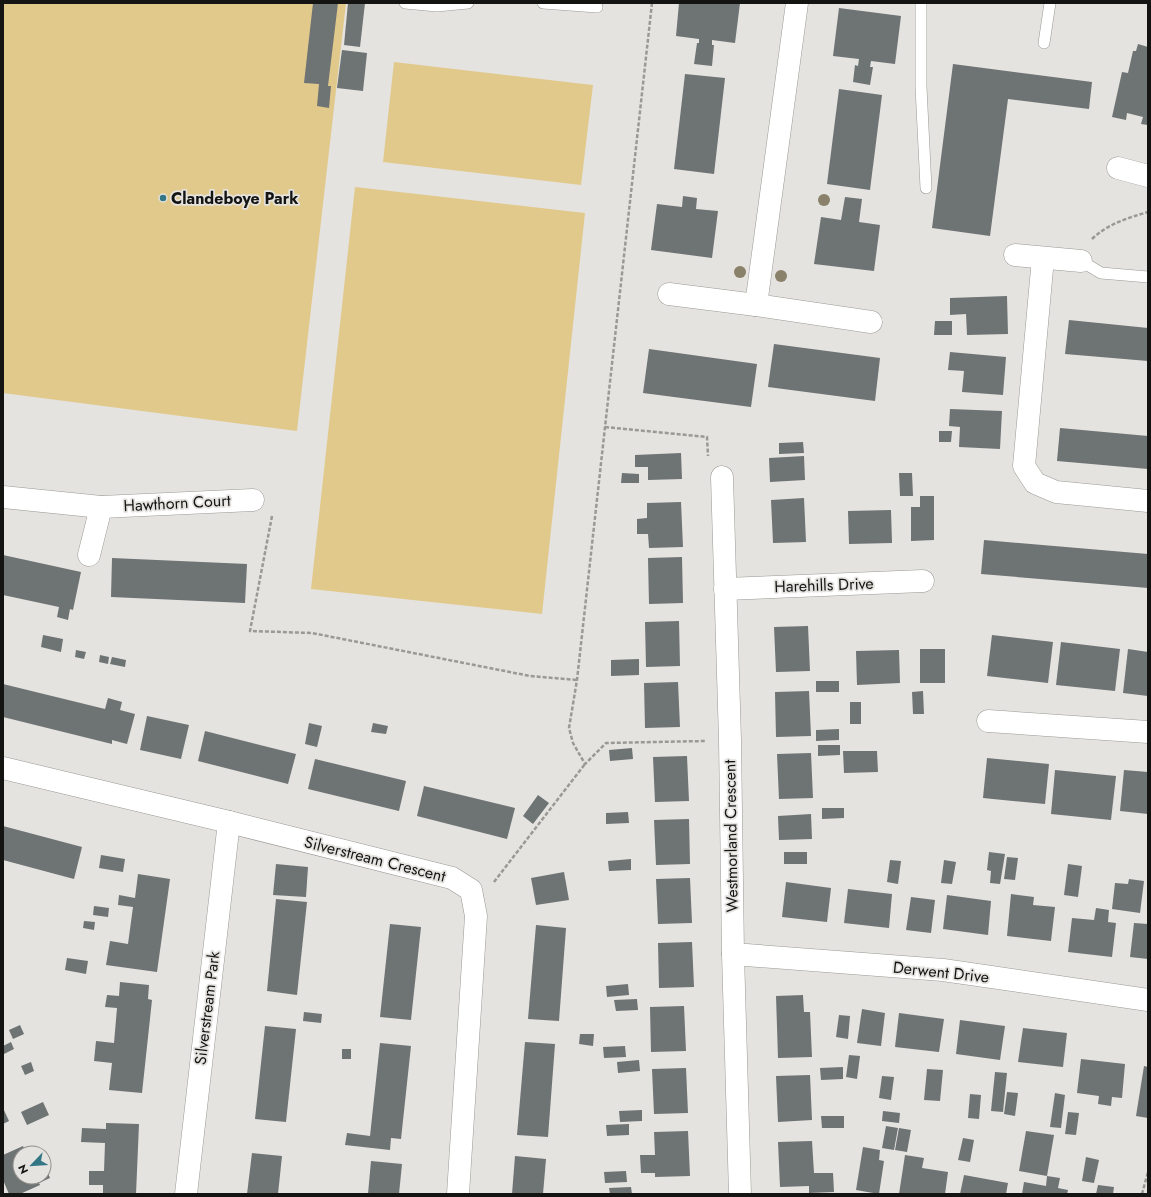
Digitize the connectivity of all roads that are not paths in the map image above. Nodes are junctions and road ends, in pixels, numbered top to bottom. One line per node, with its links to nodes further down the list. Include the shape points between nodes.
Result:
1 (405, 3): 2 (lane, via 437,6)
2 (468, 3)
3 (543, 3): 7 (lane)
4 (797, 3): 17 (street)
5 (920, 3): 11 (lane)
6 (1050, 3): 8 (lane)
7 (597, 7)
8 (1044, 43)
9 (1118, 168): 10 (street)
10 (1148, 176)
11 (926, 188)
12 (1014, 255): 13 (street)
13 (1043, 258): 14 (street); 22 (street, via 1024,466 1035,483 1056,492)
14 (1081, 261): 15 (lane, via 1101,273)
15 (1148, 277)
16 (669, 294): 17 (street)
17 (756, 305): 18 (street)
18 (871, 322)
19 (722, 477): 26 (street, Westmorland Crescent)
20 (3, 496): 23 (street, Hawthorn Court)
21 (253, 500): 23 (street, Hawthorn Court)
22 (1148, 501)
23 (100, 507): 24 (street, Hawthorn Court)
24 (89, 555)
25 (923, 581): 26 (street, Harehills Drive)
26 (725, 590): 31 (street, Westmorland Crescent)
27 (988, 721): 28 (street)
28 (1148, 732)
29 (3, 768): 30 (street, Silverstream Crescent)
30 (229, 822): 33 (street, Silverstream Park); 34 (street, Silverstream Crescent, via 452,878 471,890 476,916)
31 (733, 954): 32 (street, Derwent Drive, via 943,970); 35 (street, Westmorland Crescent)
32 (1148, 1000)
33 (186, 1194)
34 (458, 1194)
35 (740, 1194)

